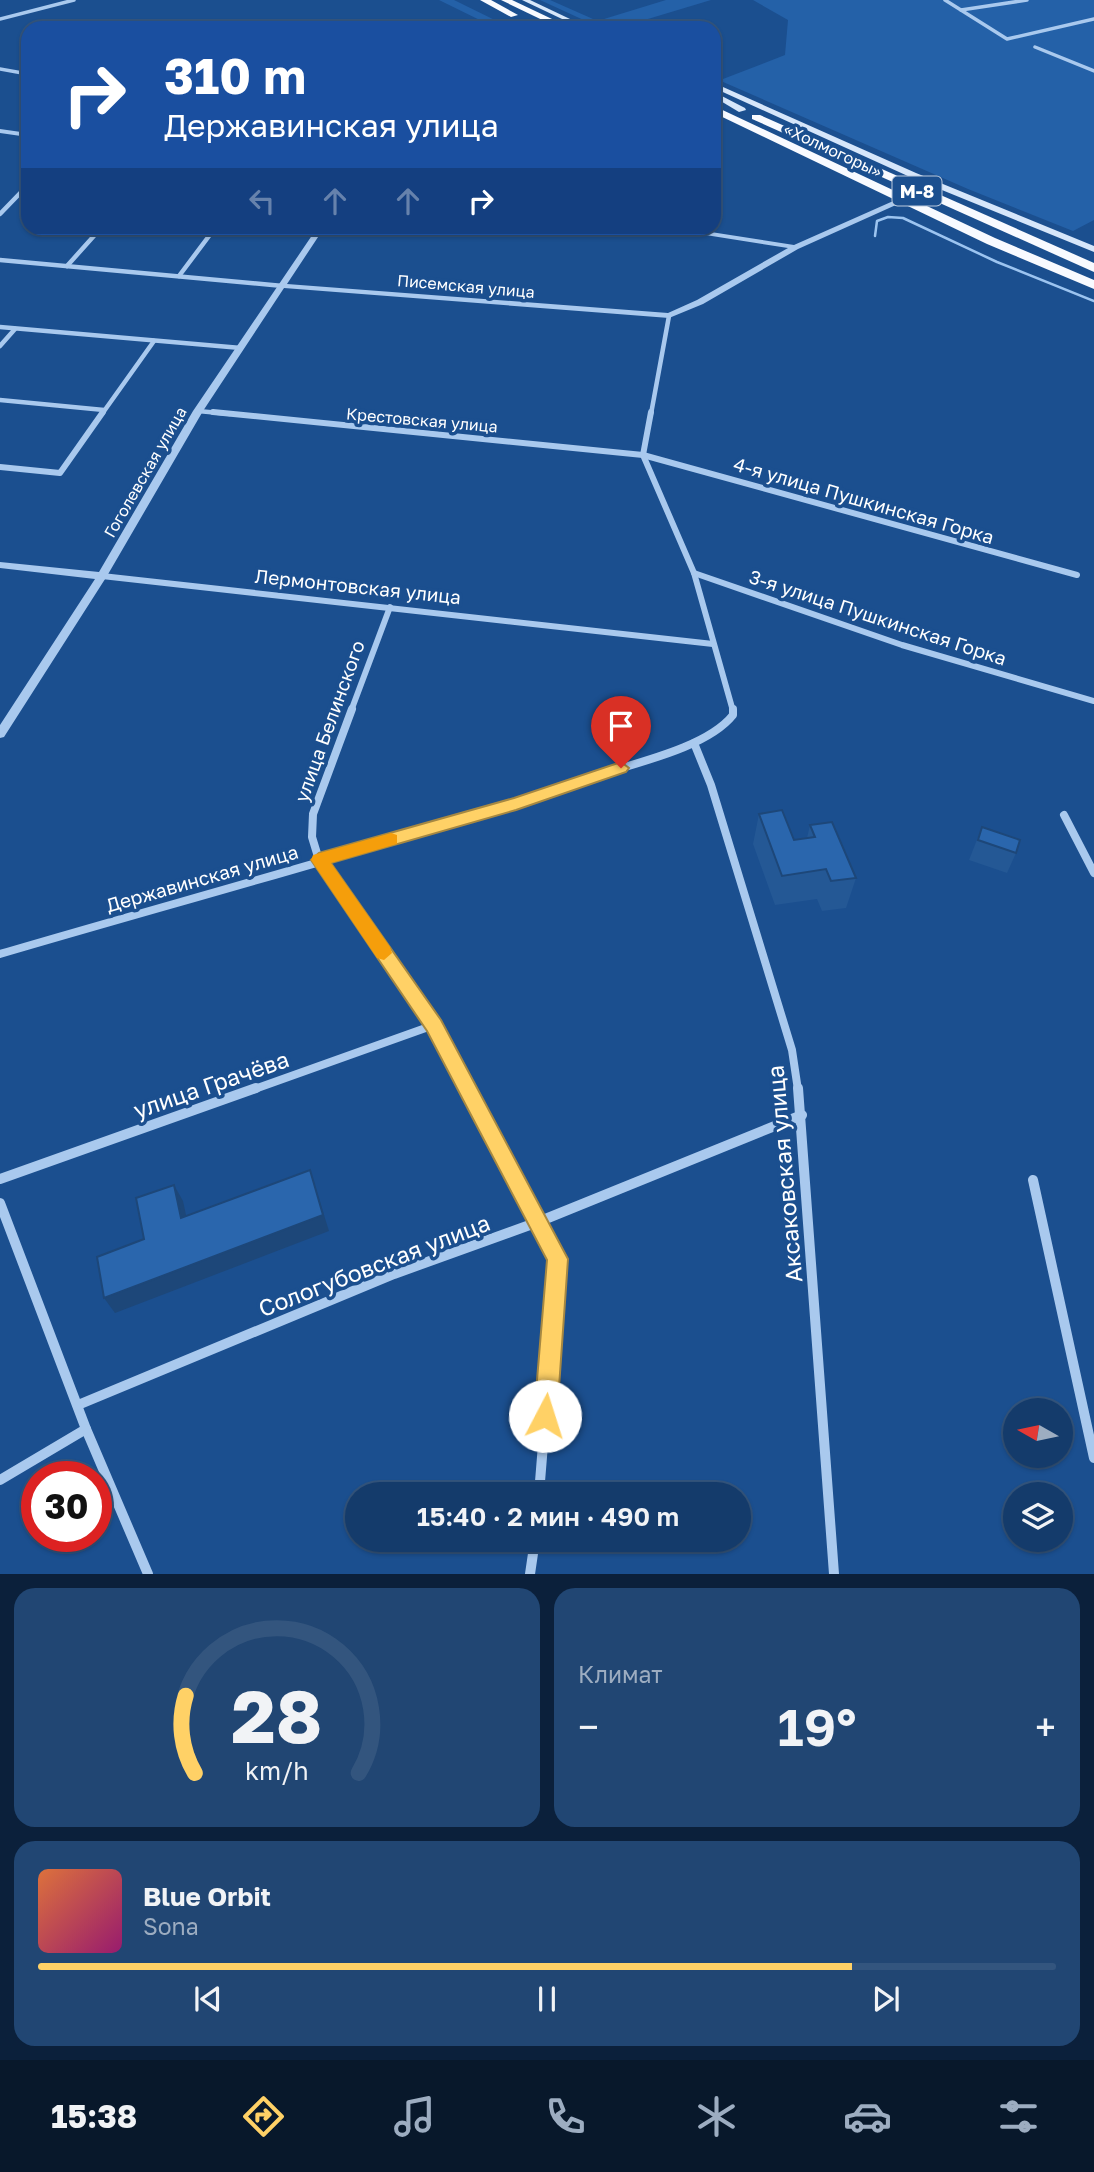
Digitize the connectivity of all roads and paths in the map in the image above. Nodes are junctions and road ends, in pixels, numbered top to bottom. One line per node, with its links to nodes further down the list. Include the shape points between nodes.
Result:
1 (74, 0): 8 (street)
2 (484, 0): 10 (highway)
3 (505, 0): 11 (highway)
4 (525, 0): 12 (main road)
5 (945, 0): 7 (street)
6 (1027, 0): 7 (street)
7 (961, 10): 9 (street, via 1007,39)
8 (0, 19)
9 (1094, 19)
10 (528, 21)
11 (551, 21)
12 (571, 21)
13 (1035, 47): 15 (street)
14 (0, 69): 16 (street)
15 (1094, 71)
16 (21, 73)
17 (721, 88): 31 (main road, via 913,175)
18 (721, 99): 34 (highway, «Холмогоры» / М-8)
19 (721, 112): 23 (highway, «Холмогоры» / М-8)
20 (0, 131): 21 (street)
21 (21, 134)
22 (21, 192): 24 (street)
23 (903, 200): 30 (street, Писемская улица); 36 (highway, «Холмогоры» / М-8)
24 (0, 214)
25 (721, 234): 29 (street)
26 (95, 235): 33 (street)
27 (210, 235): 35 (street)
28 (316, 235): 37 (street, Гоголевская улица)
29 (741, 237): 30 (street)
30 (795, 247): 38 (street, Писемская улица)
31 (1094, 249)
32 (0, 260): 33 (street, Писемская улица)
33 (67, 266): 35 (street, Писемская улица)
34 (1094, 268)
35 (179, 276): 37 (street, Писемская улица)
36 (1094, 285)
37 (283, 286): 38 (street, Писемская улица); 43 (street, Гоголевская улица)
38 (669, 316): 47 (street)
39 (0, 327): 40 (street)
40 (15, 329): 41 (street); 42 (street)
41 (154, 341): 43 (street); 45 (street)
42 (0, 346)
43 (242, 348): 46 (street, Гоголевская улица)
44 (0, 400): 45 (street)
45 (104, 410): 48 (street, via 60,473)
46 (198, 411): 47 (street, Крестовская улица); 52 (street, Гоголевская улица)
47 (643, 455): 50 (street); 51 (street, 4-я улица Пушкинская Горка)
48 (0, 467)
49 (0, 565): 52 (street, Лермонтовская улица)
50 (694, 573): 54 (street); 55 (street, 3-я улица Пушкинская Горка, via 902,645)
51 (1077, 575)
52 (102, 576): 53 (street, Лермонтовская улица); 56 (street, Гоголевская улица)
53 (390, 607): 54 (street, Лермонтовская улица); 59 (street, улица Белинского, via 313,814 312,837)
54 (713, 644): 57 (street, Державинская улица, via 733,715)
55 (1094, 701)
56 (0, 734)
57 (694, 743): 59 (street, Державинская улица, via 516,803); 63 (street, Аксаковская улица, via 765,952 792,1050)
58 (1064, 816): 60 (street)
59 (319, 860): 61 (street, Державинская улица); 62 (street, улица Белинского)
60 (1094, 873)
61 (0, 954)
62 (434, 1025): 64 (street, улица Грачёва); 67 (street, улица Белинского)
63 (802, 1115): 67 (street, Сологубовская улица); 76 (street, Аксаковская улица)
64 (0, 1179)
65 (1032, 1180): 70 (street)
66 (0, 1203): 68 (street)
67 (538, 1222): 68 (street, Сологубовская улица, via 394,1275); 72 (street, улица Белинского, via 558,1259)
68 (78, 1405): 69 (street)
69 (86, 1429): 71 (street); 74 (street)
70 (1094, 1458)
71 (0, 1480)
72 (540, 1482)
73 (533, 1552): 75 (street)
74 (148, 1573)
75 (530, 1573)
76 (834, 1573)

